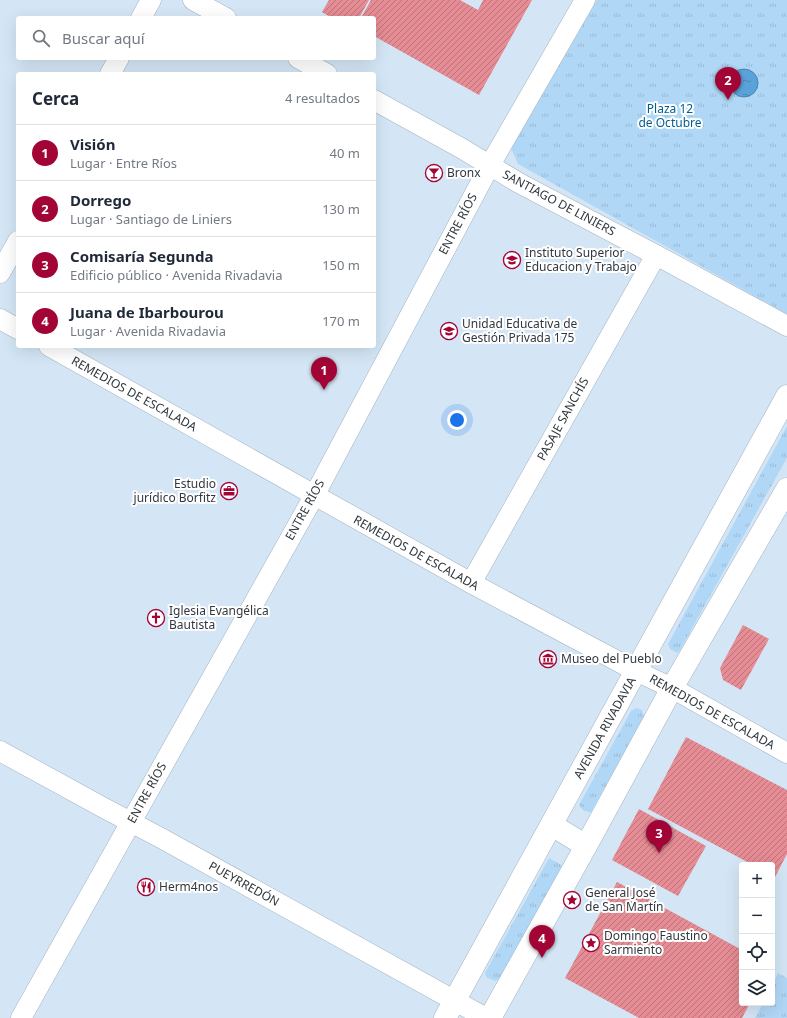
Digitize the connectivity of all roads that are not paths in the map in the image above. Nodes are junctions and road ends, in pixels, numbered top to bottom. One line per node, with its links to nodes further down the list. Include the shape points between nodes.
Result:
1 (151, 0): 4 (street)
2 (193, 0): 5 (street)
3 (585, 0): 11 (street, ENTRE RÍOS)
4 (142, 16)
5 (222, 16)
6 (118, 60): 8 (street)
7 (302, 60): 9 (street)
8 (111, 72)
9 (323, 72)
10 (376, 101): 11 (street, SANTIAGO DE LINIERS)
11 (490, 165): 13 (street, SANTIAGO DE LINIERS, via 519,183); 21 (street, ENTRE RÍOS)
12 (16, 245): 14 (street)
13 (656, 255): 16 (street, SANTIAGO DE LINIERS); 22 (street, PASAJE SANCHÍS)
14 (0, 273)
15 (0, 319): 17 (street)
16 (787, 326)
17 (16, 328)
18 (53, 348): 21 (street, REMEDIOS DE ESCALADA)
19 (787, 396): 23 (main road, AVENIDA RIVADAVIA)
20 (787, 489): 24 (main road)
21 (314, 496): 22 (street, REMEDIOS DE ESCALADA); 27 (street, ENTRE RÍOS)
22 (471, 583): 23 (street, REMEDIOS DE ESCALADA)
23 (636, 670): 24 (street, REMEDIOS DE ESCALADA); 28 (main road, AVENIDA RIVADAVIA)
24 (672, 688): 26 (street, REMEDIOS DE ESCALADA); 29 (main road)
25 (0, 751): 27 (street, PUEYRREDÓN)
26 (787, 753)
27 (131, 822): 30 (street, PUEYRREDÓN); 31 (street, ENTRE RÍOS)
28 (552, 825): 29 (main road); 30 (main road, AVENIDA RIVADAVIA)
29 (586, 846): 33 (main road)
30 (450, 1009): 32 (street, PUEYRREDÓN)
31 (21, 1018)
32 (486, 1018)
33 (490, 1018)

